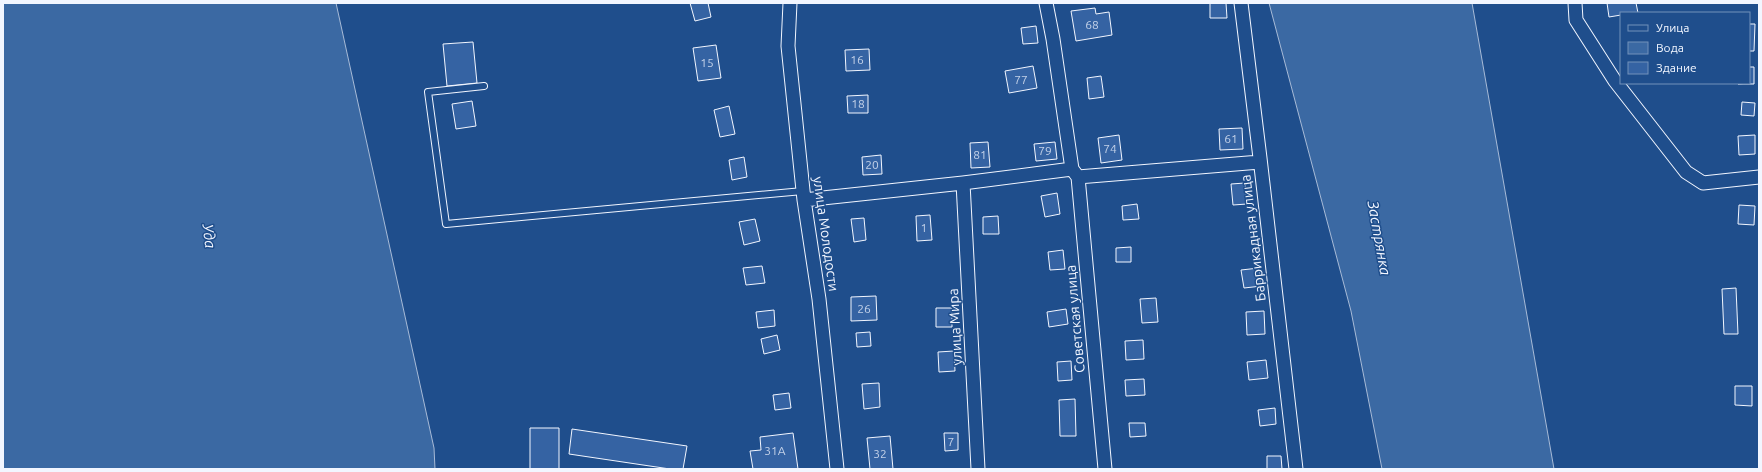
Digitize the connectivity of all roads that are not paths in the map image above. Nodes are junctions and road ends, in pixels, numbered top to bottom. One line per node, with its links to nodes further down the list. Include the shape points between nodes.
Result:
1 (790, 3): 10 (street, улица Молодости, via 788,46)
2 (1046, 3): 7 (street, Советская улица)
3 (1241, 3): 6 (street, Баррикадная улица)
4 (1574, 3): 8 (street, via 1576,20 1615,81 1686,172 1703,183)
5 (484, 86): 10 (lane, via 428,92 446,224)
6 (1260, 162): 7 (street); 14 (street, Баррикадная улица)
7 (1075, 173): 9 (street); 13 (street, Советская улица)
8 (1759, 177)
9 (963, 183): 10 (street); 12 (street, улица Мира)
10 (803, 195): 11 (street, улица Молодости, via 819,299)
11 (837, 469)
12 (978, 469)
13 (1105, 469)
14 (1296, 469)

